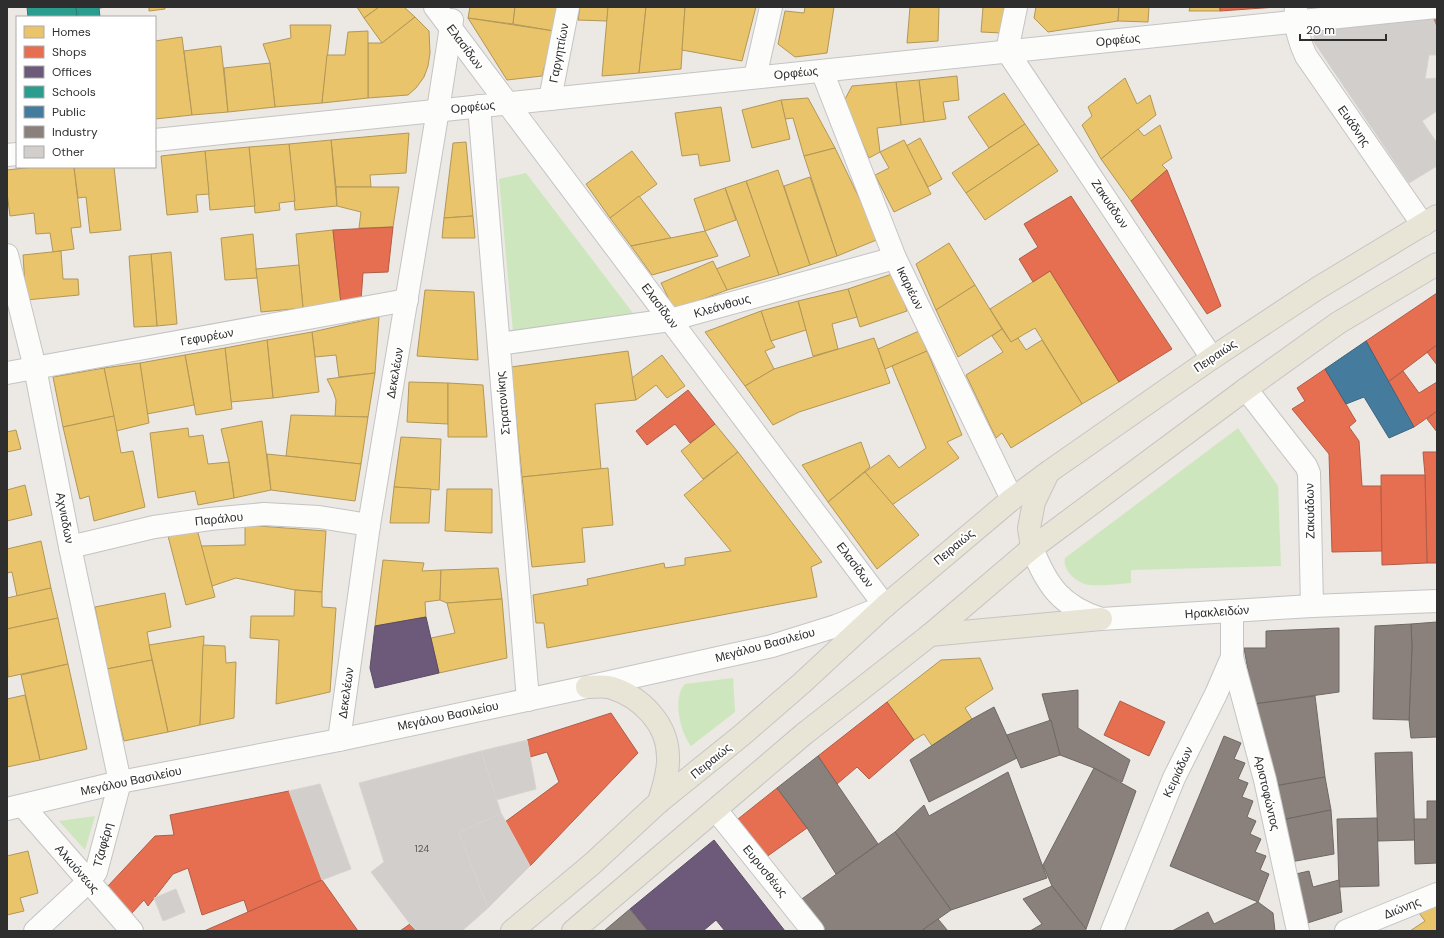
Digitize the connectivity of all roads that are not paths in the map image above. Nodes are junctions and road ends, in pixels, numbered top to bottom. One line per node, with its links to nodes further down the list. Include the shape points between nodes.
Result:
1 (435, 7): 7 (street, Ελασίδων)
2 (568, 7): 11 (street, Γαργηττίων)
3 (771, 7): 10 (street)
4 (1016, 7): 8 (street)
5 (1436, 7): 6 (street, Ορφέως)
6 (1296, 14): 8 (street, Ορφέως); 16 (street, Ευάδνης, via 1302,48 1306,56)
7 (452, 17): 12 (street, Ελασίδων); 14 (street, Δεκελέων)
8 (1007, 51): 9 (street, Ορφέως); 23 (street, Ζακυάδων)
9 (822, 71): 10 (street, Ορφέως); 18 (street, Ικαριέων)
10 (754, 77): 11 (street, Ορφέως)
11 (550, 99): 12 (street, Ορφέως)
12 (507, 103): 13 (street, Ορφέως); 21 (street, Ελασίδων)
13 (479, 106): 14 (street, Ορφέως); 22 (street, Στρατονίκης)
14 (438, 110): 15 (street, Ορφέως); 20 (street, Δεκελέων)
15 (156, 140)
16 (1430, 220): 23 (main road, Πειραιώς, via 1318,288)
17 (7, 255): 24 (street, Αχνιαδων)
18 (895, 258): 21 (street, Κλεάνθους); 28 (street, Ικαριέων)
19 (1437, 264): 26 (main road, via 1338,323)
20 (407, 300): 24 (street, Γεφυρέων); 29 (street, Δεκελέων)
21 (670, 320): 22 (street, Κλεάνθους); 33 (street, Ελασίδων)
22 (499, 344): 40 (street, Στρατονίκης)
23 (1212, 358): 27 (main road, Πειραιώς)
24 (35, 368): 25 (street, Γεφυρέων); 30 (street, Αχνιαδων)
25 (7, 373)
26 (1246, 389): 31 (main road); 34 (street, Ζακυάδων, via 1306,466 1310,478)
27 (1050, 471): 28 (main road, Πειραιώς); 31 (main road, via 1034,502 1029,528)
28 (1012, 499): 33 (main road, Πειραιώς)
29 (369, 526): 30 (street, Παράλου, via 319,517 264,514 154,527); 41 (street, Δεκελέων)
30 (70, 547): 42 (street, Αχνιαδων)
31 (1032, 548): 36 (street, Ηρακλειδών, via 1052,588 1070,605); 37 (main road)
32 (1437, 601): 34 (street, Ηρακλειδών)
33 (885, 606): 39 (street, Μεγάλου Βασιλείου, via 836,626 772,646); 43 (main road, Πειραιώς, via 802,683)
34 (1312, 606): 35 (street, Ηρακλειδών)
35 (1232, 611): 36 (street, Ηρακλειδών); 38 (street, Κειριάδων)
36 (1101, 619): 37 (main road)
37 (930, 635): 45 (main road, via 804,734)
38 (1232, 657): 53 (street, Κειριάδων, via 1174,778); 54 (street, Αριστοφώντος, via 1265,780)
39 (587, 687): 40 (street, Μεγάλου Βασιλείου); 43 (main road, via 610,687 627,694 641,703 662,730 668,757 667,774)
40 (528, 700): 41 (street, Μεγάλου Βασιλείου)
41 (339, 740): 42 (street, Μεγάλου Βασιλείου)
42 (120, 782): 44 (street, Μεγάλου Βασιλείου); 46 (street, Τζαφέρη, via 96,872)
43 (659, 802): 50 (main road, Πειραιώς, via 592,864)
44 (15, 808): 46 (street, Αλκυόνεως)
45 (716, 810): 51 (main road); 52 (street, Ευρυσθέως)
46 (88, 882): 48 (street, Τζαφέρη); 49 (street, Αλκυόνεως)
47 (1437, 894): 55 (street, Διώνης)
48 (35, 931)
49 (132, 931)
50 (512, 931)
51 (573, 931)
52 (813, 931)
53 (1112, 931)
54 (1298, 931)
55 (1346, 931)

